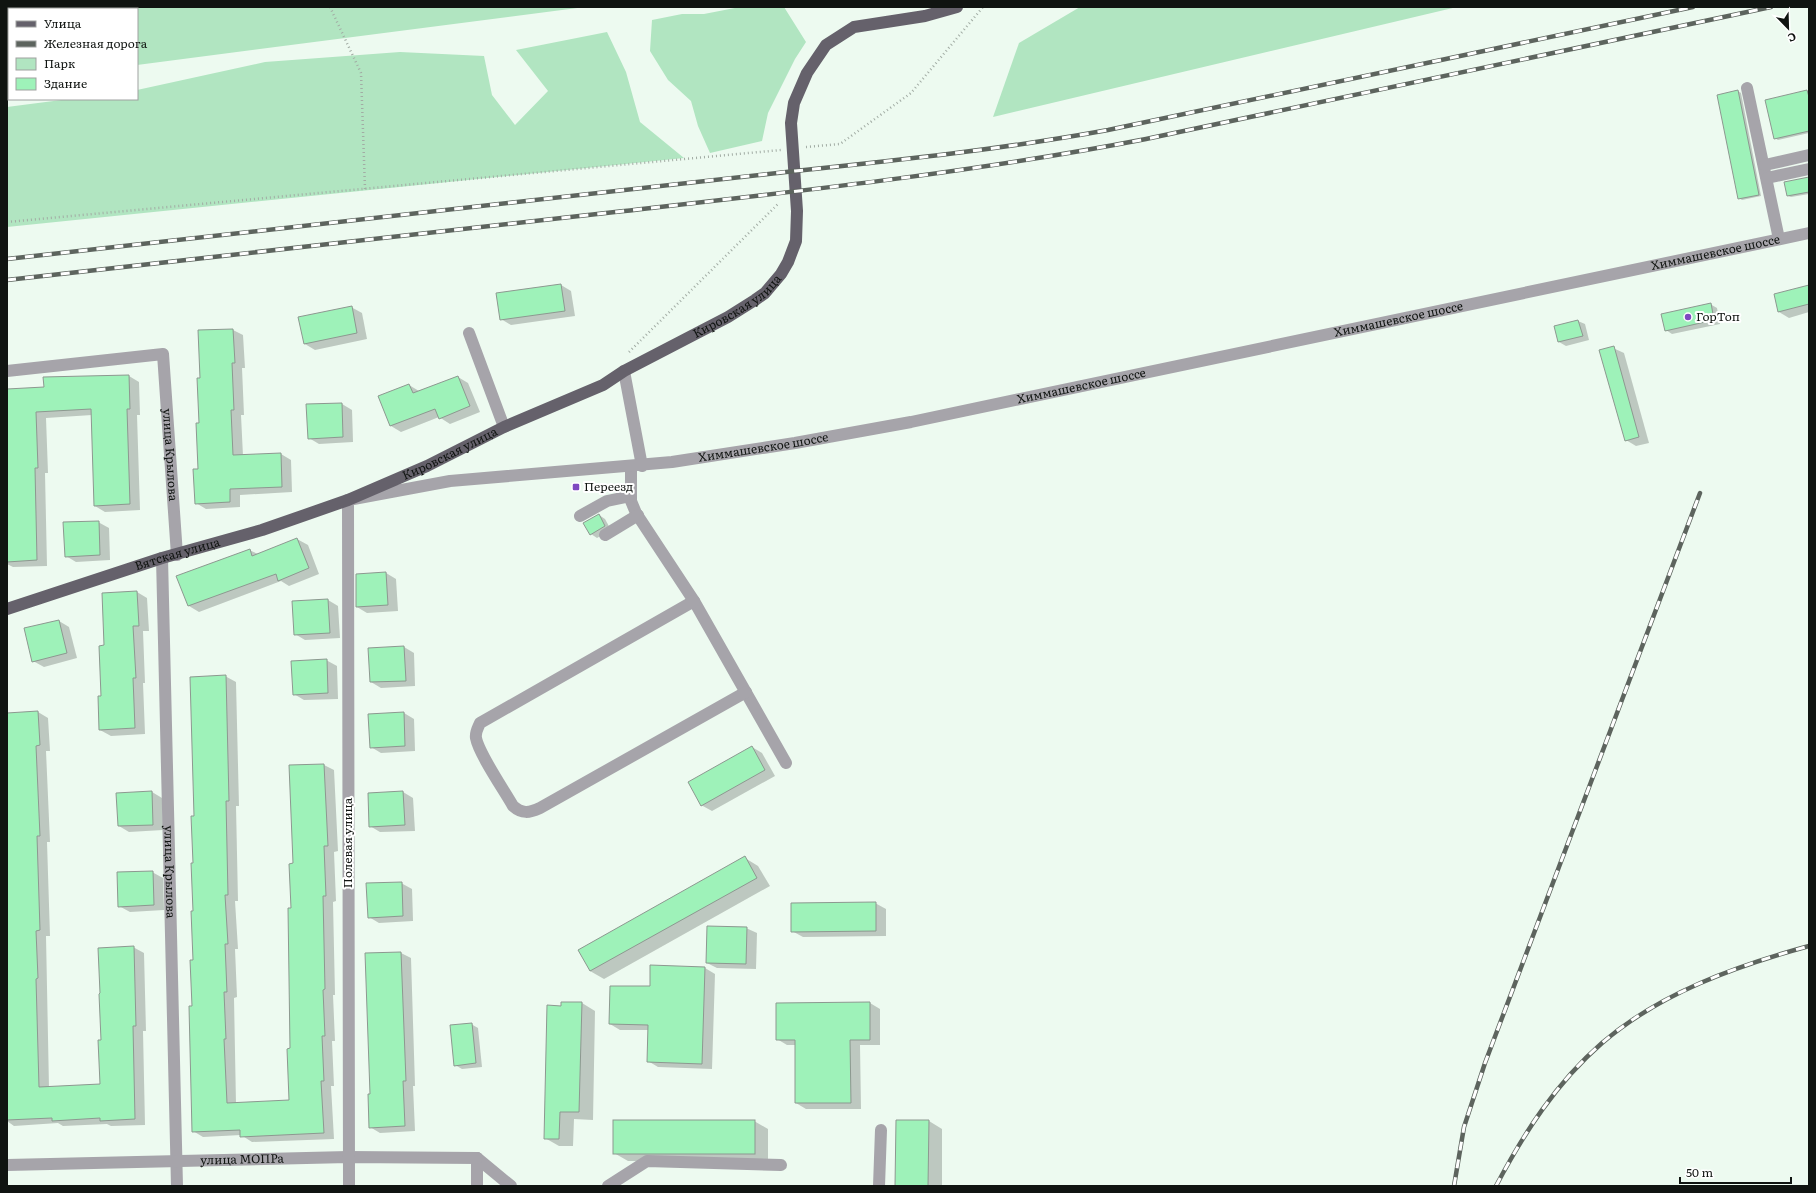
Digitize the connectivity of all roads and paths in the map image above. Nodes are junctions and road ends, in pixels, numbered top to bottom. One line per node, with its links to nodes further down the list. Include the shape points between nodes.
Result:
1 (330, 7): 10 (path, via 361,73)
2 (957, 7): 5 (main road, Кировская улица, via 925,16 854,27 826,45 807,73 794,103 791,123)
3 (983, 7): 5 (path, via 911,93 840,144)
4 (1747, 88): 7 (street)
5 (793, 148): 10 (path); 18 (main road, Кировская улица, via 796,241 788,262 774,284 756,300 728,317)
6 (1809, 155): 7 (street)
7 (1765, 165): 9 (street)
8 (1809, 169): 9 (street)
9 (1767, 178): 14 (street)
10 (365, 188): 12 (path)
11 (778, 204): 16 (path)
12 (7, 222)
13 (1809, 233): 14 (street, Химмашевское шоссе)
14 (1779, 239): 20 (street, Химмашевское шоссе, via 911,422 794,443)
15 (469, 333): 19 (street)
16 (628, 353)
17 (7, 371): 26 (street, улица Крылова, via 163,354)
18 (624, 371): 19 (main road, Кировская улица, via 603,385); 20 (street)
19 (504, 427): 22 (main road, Кировская улица, via 427,466)
20 (636, 466): 21 (street); 22 (street, Химмашевское шоссе, via 450,481)
21 (631, 496): 23 (street, via 607,501); 24 (street)
22 (348, 500): 26 (main road, Вятская улица, via 262,530); 33 (street, Полевая улица)
23 (580, 516)
24 (638, 516): 25 (street); 28 (street)
25 (605, 535)
26 (177, 555): 27 (main road, Вятская улица)
27 (162, 558): 29 (main road, Вятская улица); 35 (street, улица Крылова)
28 (694, 601): 30 (street); 30 (street, via 480,723 476,737 481,750 513,806 526,813 540,808)
29 (7, 609)
30 (746, 692): 31 (street)
31 (786, 763)
32 (881, 1130): 43 (street)
33 (348, 1157): 34 (street, улица МОПРа); 35 (street, улица МОПРа); 39 (street, Полевая улица)
34 (477, 1158): 40 (street); 41 (street)
35 (176, 1161): 36 (street, улица МОПРа); 38 (street, улица Крылова)
36 (7, 1165)
37 (781, 1165): 42 (street, via 647,1161)
38 (177, 1186)
39 (349, 1186)
40 (477, 1186)
41 (511, 1186)
42 (608, 1186)
43 (879, 1186)

